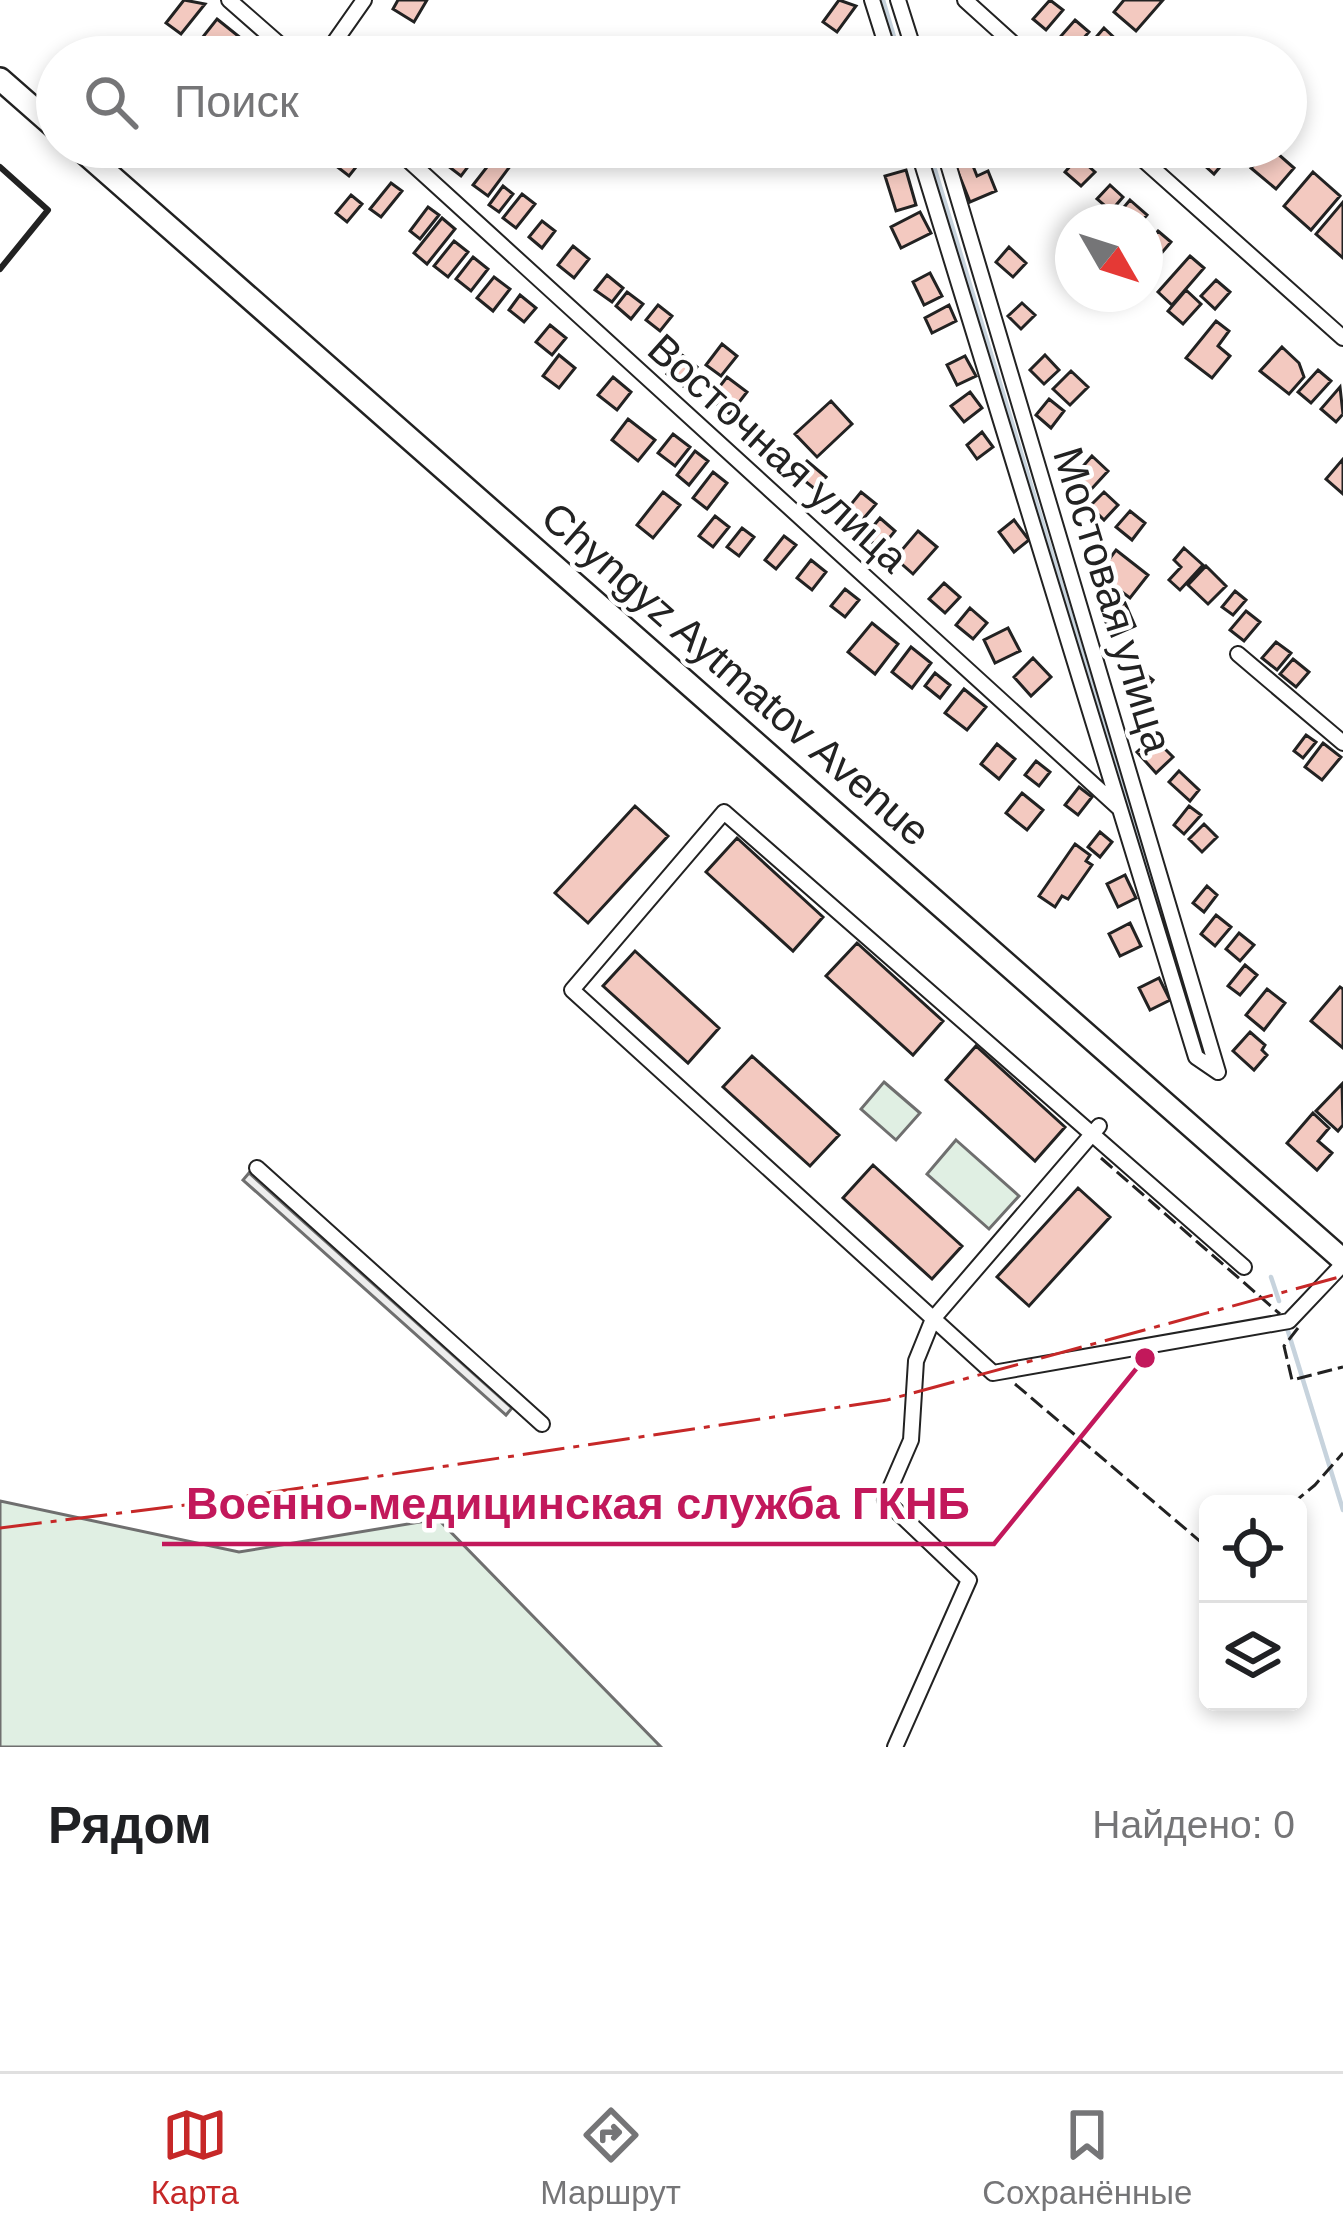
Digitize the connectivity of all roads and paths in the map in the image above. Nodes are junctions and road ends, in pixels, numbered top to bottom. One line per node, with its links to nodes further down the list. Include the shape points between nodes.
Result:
1 (229, 0): 6 (street)
2 (364, 0): 7 (street)
3 (872, 0): 8 (street)
4 (898, 0): 9 (street)
5 (964, 0): 10 (street)
6 (270, 36)
7 (339, 36)
8 (883, 36)
9 (909, 36)
10 (1004, 36)
11 (0, 80): 12 (main road)
12 (36, 111)
13 (102, 168): 24 (main road, Chyngyz Aytmatov Avenue)
14 (417, 168): 21 (street, Восточная улица)
15 (923, 168): 21 (street)
16 (950, 168): 21 (street, Мостовая улица, via 1218,1072 1196,1057)
17 (1153, 168): 18 (street)
18 (1343, 338)
19 (1238, 654): 20 (street)
20 (1343, 742)
21 (1118, 808)
22 (1096, 1130): 25 (street); 26 (street); 26 (street, via 724,812 572,990)
23 (257, 1168): 27 (street)
24 (1343, 1262): 26 (street, via 1289,1321 993,1373)
25 (1244, 1267)
26 (933, 1319): 28 (street, via 916,1360 911,1440 885,1500 969,1580)
27 (542, 1424)
28 (897, 1746)

